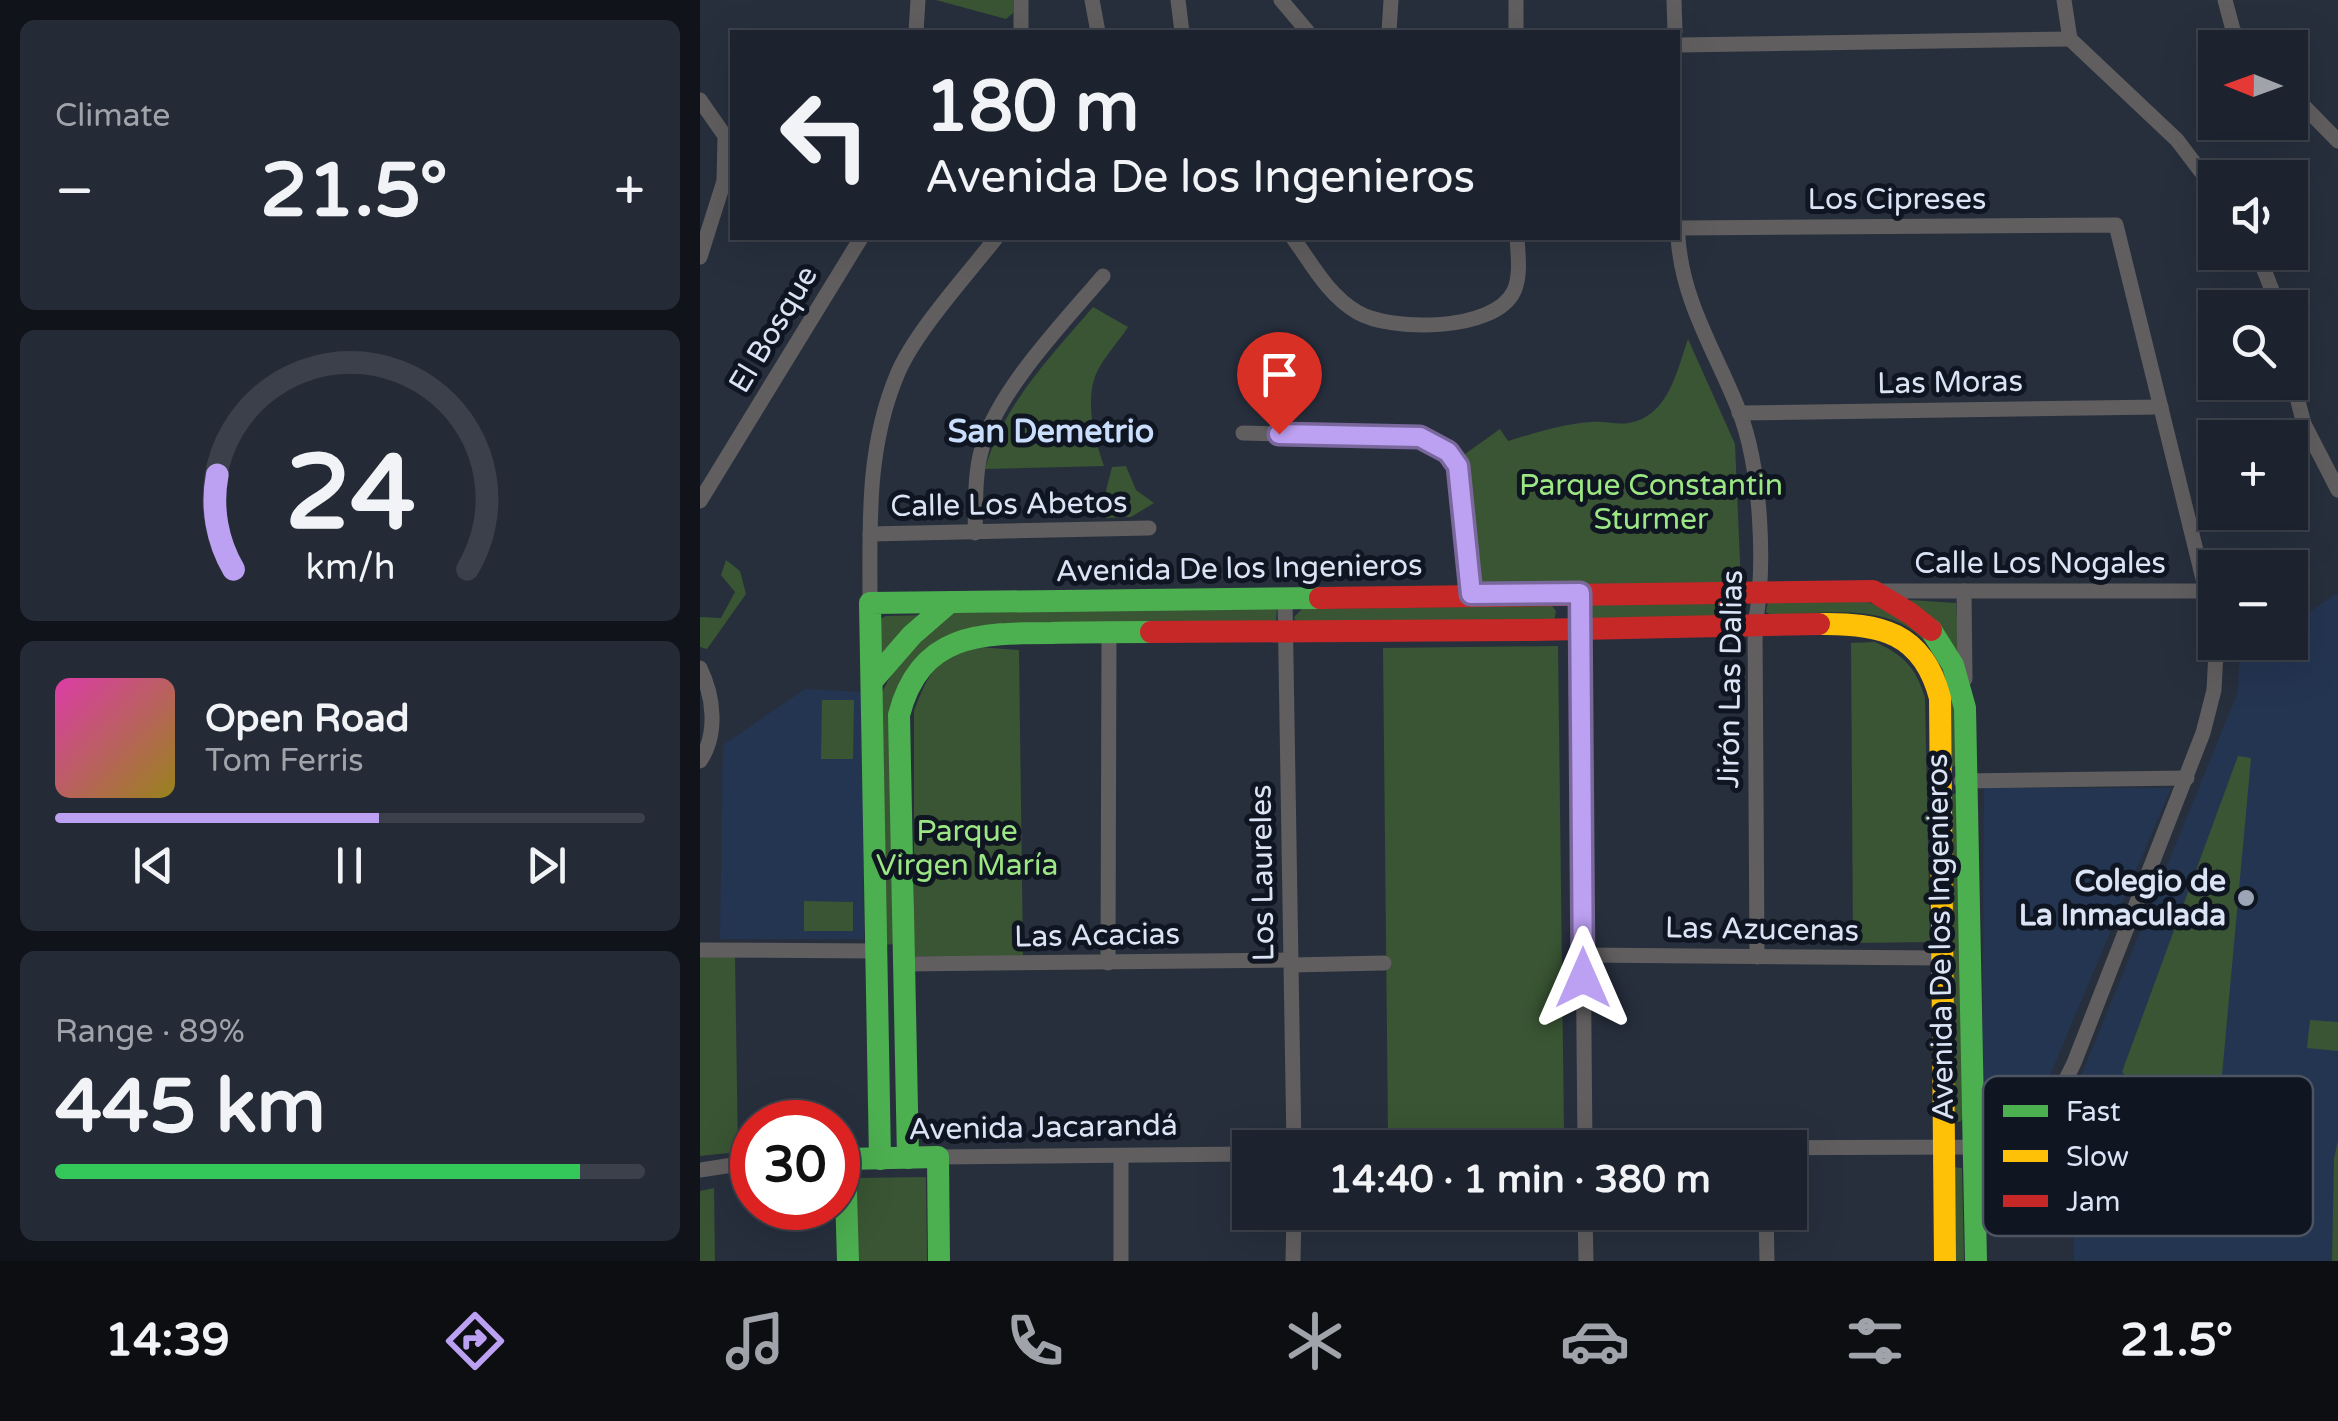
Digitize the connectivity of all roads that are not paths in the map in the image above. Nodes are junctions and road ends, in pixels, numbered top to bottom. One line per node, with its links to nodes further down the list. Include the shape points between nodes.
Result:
1 (918, 0): 11 (street)
2 (1022, 0): 12 (street)
3 (1092, 0): 13 (street)
4 (1178, 0): 14 (street)
5 (1281, 0): 15 (street)
6 (1391, 0): 16 (street)
7 (1516, 0): 17 (street)
8 (1674, 0): 18 (street)
9 (2064, 0): 20 (street)
10 (2226, 0): 19 (street)
11 (916, 30)
12 (1021, 30)
13 (1098, 30)
14 (1182, 30)
15 (1306, 30)
16 (1389, 30)
17 (1516, 30)
18 (1675, 30)
19 (2234, 30)
20 (2070, 39): 21 (street); 25 (street)
21 (1680, 45)
22 (700, 100): 32 (street, via 725,136 724,182)
23 (2308, 111): 24 (street)
24 (2338, 142)
25 (2198, 167)
26 (1680, 228): 35 (street, Los Cipreses, via 2116,225)
27 (860, 240): 39 (street, El Bosque)
28 (994, 240): 42 (street, via 898,372 878,431)
29 (1293, 240): 30 (street, via 1334,296 1362,316 1438,325 1478,318 1513,292)
30 (1518, 240)
31 (1678, 240): 36 (street, Jirón Las Dalias, via 1688,296)
32 (700, 257)
33 (1103, 276): 41 (street, via 995,416 977,471)
34 (2298, 400): 38 (street)
35 (2161, 407): 36 (street, Las Moras); 43 (street)
36 (1739, 412): 44 (street, Jirón Las Dalias, via 1753,459)
37 (1244, 433): 49 (street, via 1420,437 1440,446 1458,466)
38 (2338, 490)
39 (700, 501)
40 (1149, 528): 41 (street, Calle Los Abetos)
41 (975, 533): 42 (street, Calle Los Abetos)
42 (870, 534): 52 (street)
43 (2198, 558)
44 (1762, 590): 46 (street, Avenida De los Ingenieros); 48 (street, Avenida De los Ingenieros); 53 (street, Jirón Las Dalias)
45 (1964, 590): 46 (street, Calle Los Nogales); 47 (street, Calle Los Nogales); 60 (street)
46 (1873, 591): 60 (street, Avenida De los Ingenieros, via 1934,630 1959,675)
47 (2198, 591)
48 (1580, 593): 49 (street, Avenida De los Ingenieros); 54 (street)
49 (1471, 594): 50 (street, Avenida De los Ingenieros)
50 (1285, 598): 51 (street, Avenida De los Ingenieros); 55 (street, Los Laureles)
51 (950, 602): 52 (street, Avenida De los Ingenieros); 59 (street)
52 (870, 603): 59 (street)
53 (1755, 625): 54 (street, Avenida De los Ingenieros); 63 (street, Avenida De los Ingenieros, via 1860,623 1880,626 1912,645 1927,661 1940,698); 68 (street, Jirón Las Dalias)
54 (1580, 630): 55 (street, Avenida De los Ingenieros); 67 (street)
55 (1285, 632): 56 (street, Avenida De los Ingenieros); 71 (street, Los Laureles)
56 (1109, 634): 70 (street); 73 (street, Avenida De los Ingenieros, via 989,632 961,638 927,658 903,695)
57 (2216, 660): 62 (street, via 2214,690)
58 (700, 668): 61 (street, via 712,722 711,743)
59 (872, 681): 66 (street)
60 (1965, 708): 64 (street, Avenida De los Ingenieros)
61 (700, 761)
62 (2187, 778): 64 (street); 74 (street)
63 (1942, 781): 64 (street); 69 (street, Avenida De los Ingenieros)
64 (1966, 781): 79 (street, Avenida De los Ingenieros)
65 (700, 950): 66 (street)
66 (877, 951): 84 (street)
67 (1583, 955): 68 (street, Las Azucenas); 76 (street)
68 (1757, 957): 69 (street, Las Azucenas)
69 (1941, 958): 80 (street, Avenida De los Ingenieros)
70 (1108, 963): 71 (street, Las Acacias); 73 (street, Las Acacias)
71 (1291, 963): 72 (street, Las Acacias); 75 (street, Los Laureles)
72 (1384, 963)
73 (904, 964): 85 (street, Avenida De los Ingenieros)
74 (2066, 1076)
75 (1294, 1130)
76 (1585, 1130)
77 (1983, 1145): 79 (street)
78 (1807, 1147): 80 (street)
79 (1974, 1147): 80 (street); 100 (street, Avenida De los Ingenieros)
80 (1943, 1148): 99 (street, Avenida De los Ingenieros)
81 (1232, 1154): 82 (street, Avenida Jacarandá)
82 (1121, 1156): 83 (street, Avenida Jacarandá); 95 (street)
83 (938, 1157): 85 (street, Avenida Jacarandá); 94 (street)
84 (880, 1158): 85 (street, Avenida Jacarandá); 86 (street, Avenida Jacarandá)
85 (908, 1158)
86 (860, 1159)
87 (730, 1165): 88 (street)
88 (700, 1170)
89 (846, 1230): 93 (street)
90 (1294, 1230): 96 (street)
91 (1585, 1230): 97 (street)
92 (1766, 1230): 98 (street)
93 (848, 1261)
94 (939, 1261)
95 (1121, 1261)
96 (1294, 1261)
97 (1586, 1261)
98 (1767, 1261)
99 (1944, 1261)
100 (1976, 1261)

